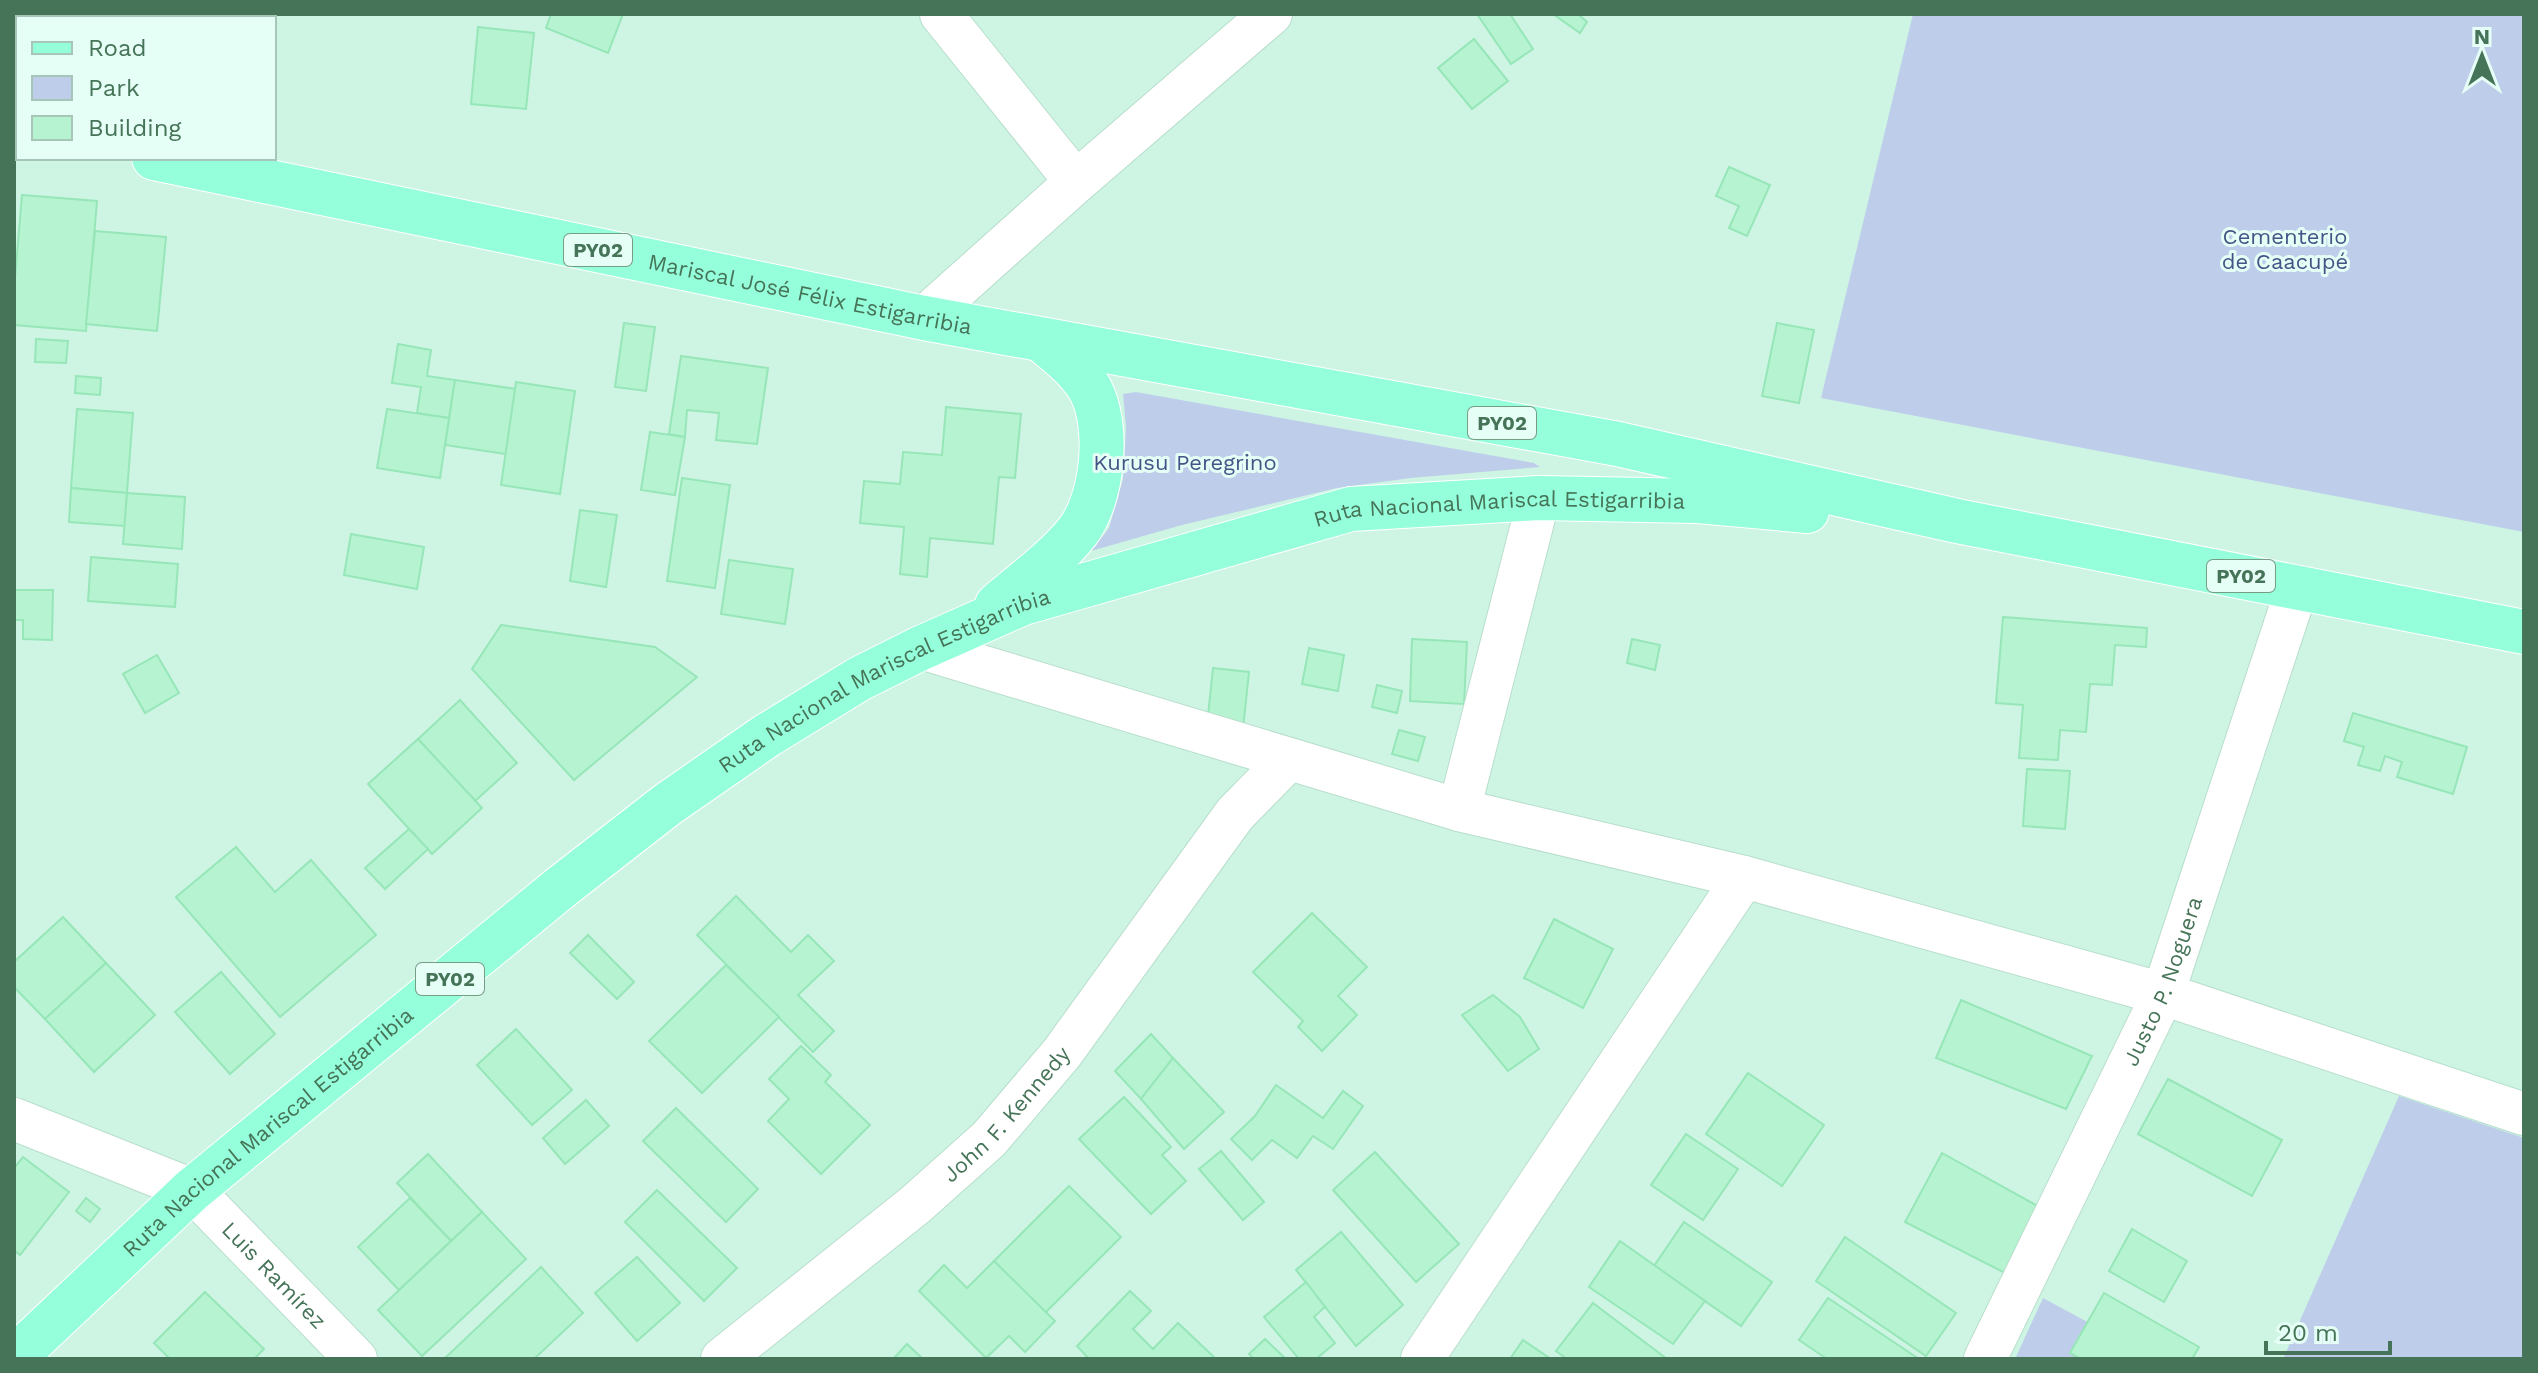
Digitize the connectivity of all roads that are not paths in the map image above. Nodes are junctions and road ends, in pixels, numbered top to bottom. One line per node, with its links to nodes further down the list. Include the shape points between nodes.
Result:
1 (941, 14): 4 (street)
2 (1271, 14): 4 (street)
3 (164, 160): 5 (main road, Mariscal José Félix Estigarribia / PY02)
4 (1076, 182): 5 (street)
5 (924, 318): 6 (main road, Mariscal José Félix Estigarribia / PY02)
6 (1043, 341): 8 (main road, Ruta Nacional Mariscal Estigarribia / PY02, via 1618,444); 10 (main road, via 1091,390 1100,426 1095,499 1072,537)
7 (1539, 498): 8 (main road, Ruta Nacional Mariscal Estigarribia / PY02, via 1698,501); 10 (main road, Ruta Nacional Mariscal Estigarribia / PY02, via 1351,509 1023,603); 14 (street)
8 (1957, 521): 9 (main road, Ruta Nacional Mariscal Estigarribia / PY02)
9 (2297, 588): 11 (main road, Ruta Nacional Mariscal Estigarribia / PY02); 16 (street, Justo P. Noguera)
10 (978, 622): 12 (main road, Ruta Nacional Mariscal Estigarribia / PY02)
11 (2524, 632)
12 (921, 648): 13 (street); 19 (main road, Ruta Nacional Mariscal Estigarribia / PY02, via 766,736 668,804)
13 (1288, 760): 14 (street); 22 (street, John F. Kennedy, via 1235,814 1062,1053 989,1139)
14 (1459, 810): 15 (street)
15 (1744, 877): 16 (street); 23 (street)
16 (2163, 994): 17 (street); 24 (street, Justo P. Noguera)
17 (2524, 1114)
18 (14, 1119): 19 (street)
19 (192, 1190): 20 (main road, Ruta Nacional Mariscal Estigarribia / PY02); 21 (street, Luis Ramírez)
20 (14, 1358)
21 (356, 1359)
22 (722, 1359)
23 (1422, 1359)
24 (1985, 1359)

